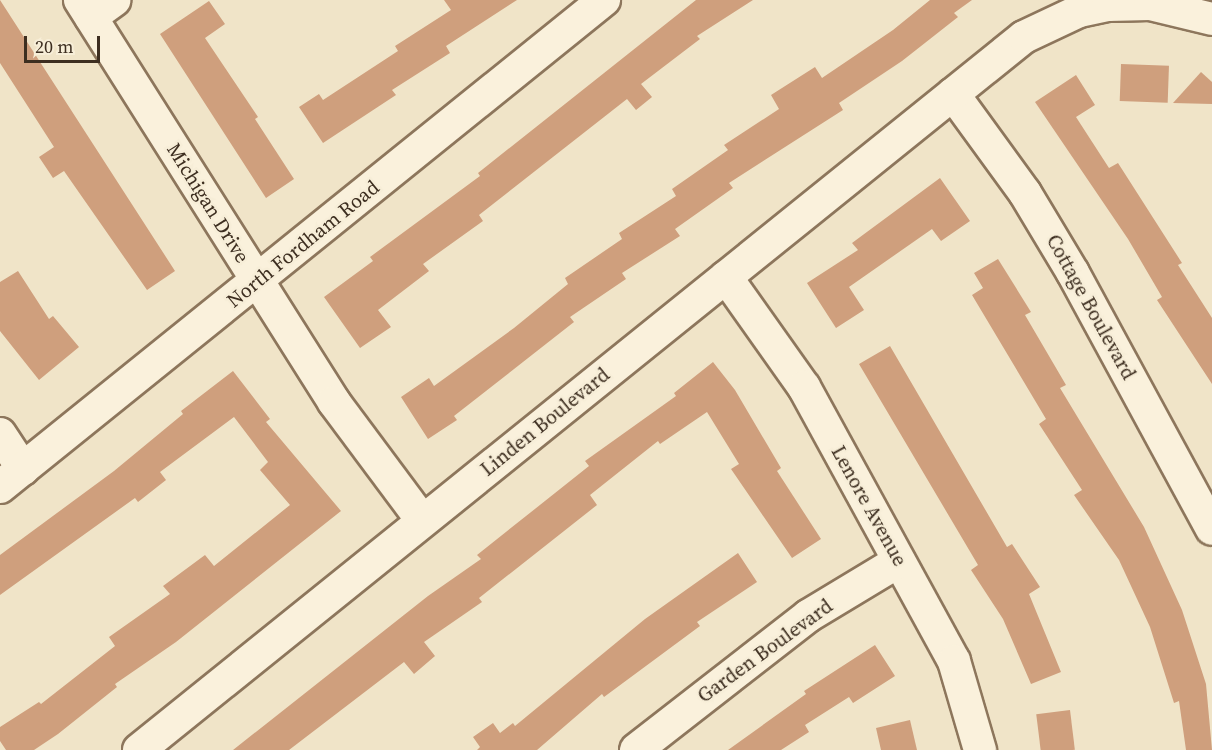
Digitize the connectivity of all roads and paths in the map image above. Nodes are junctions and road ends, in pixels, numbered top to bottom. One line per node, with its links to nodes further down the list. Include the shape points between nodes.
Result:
1 (604, 0): 6 (street, North Fordham Road)
2 (95, 6): 6 (street, Michigan Drive)
3 (1212, 19): 4 (street, Linden Boulevard, via 1150,4 1080,11 1024,37)
4 (953, 94): 5 (street, Linden Boulevard); 10 (street, Cottage Boulevard, via 1025,193 1073,273)
5 (726, 277): 9 (street, Linden Boulevard); 11 (street, Lenore Avenue, via 804,387)
6 (257, 282): 8 (street, North Fordham Road); 9 (street, Michigan Drive, via 334,402)
7 (0, 434): 8 (street)
8 (11, 478)
9 (422, 520): 12 (street, Linden Boulevard)
10 (1212, 528)
11 (899, 561): 13 (street, Garden Boulevard, via 807,616); 14 (street, Lenore Avenue, via 954,661)
12 (139, 750)
13 (636, 750)
14 (980, 750)

